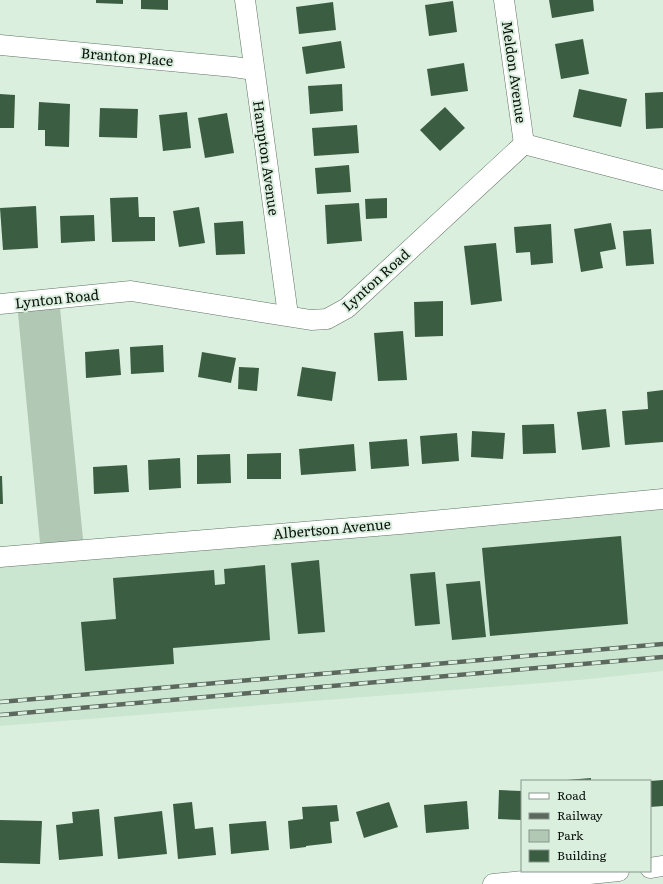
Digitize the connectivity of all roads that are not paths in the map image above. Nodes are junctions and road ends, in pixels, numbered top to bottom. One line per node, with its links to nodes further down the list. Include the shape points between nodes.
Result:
1 (245, 0): 4 (street, Hampton Avenue)
2 (504, 0): 5 (street, Meldon Avenue)
3 (0, 45): 4 (street, Branton Place)
4 (254, 70): 8 (street, Hampton Avenue)
5 (524, 144): 6 (street); 8 (street, Lynton Road, via 347,308 327,319 311,320)
6 (663, 180)
7 (0, 304): 8 (street, Lynton Road, via 131,291)
8 (288, 316)
9 (663, 499): 10 (street, Albertson Avenue)
10 (0, 557)
11 (663, 866): 12 (street)
12 (651, 868)
13 (613, 872): 14 (street)
14 (560, 881): 15 (street)
15 (493, 884)

